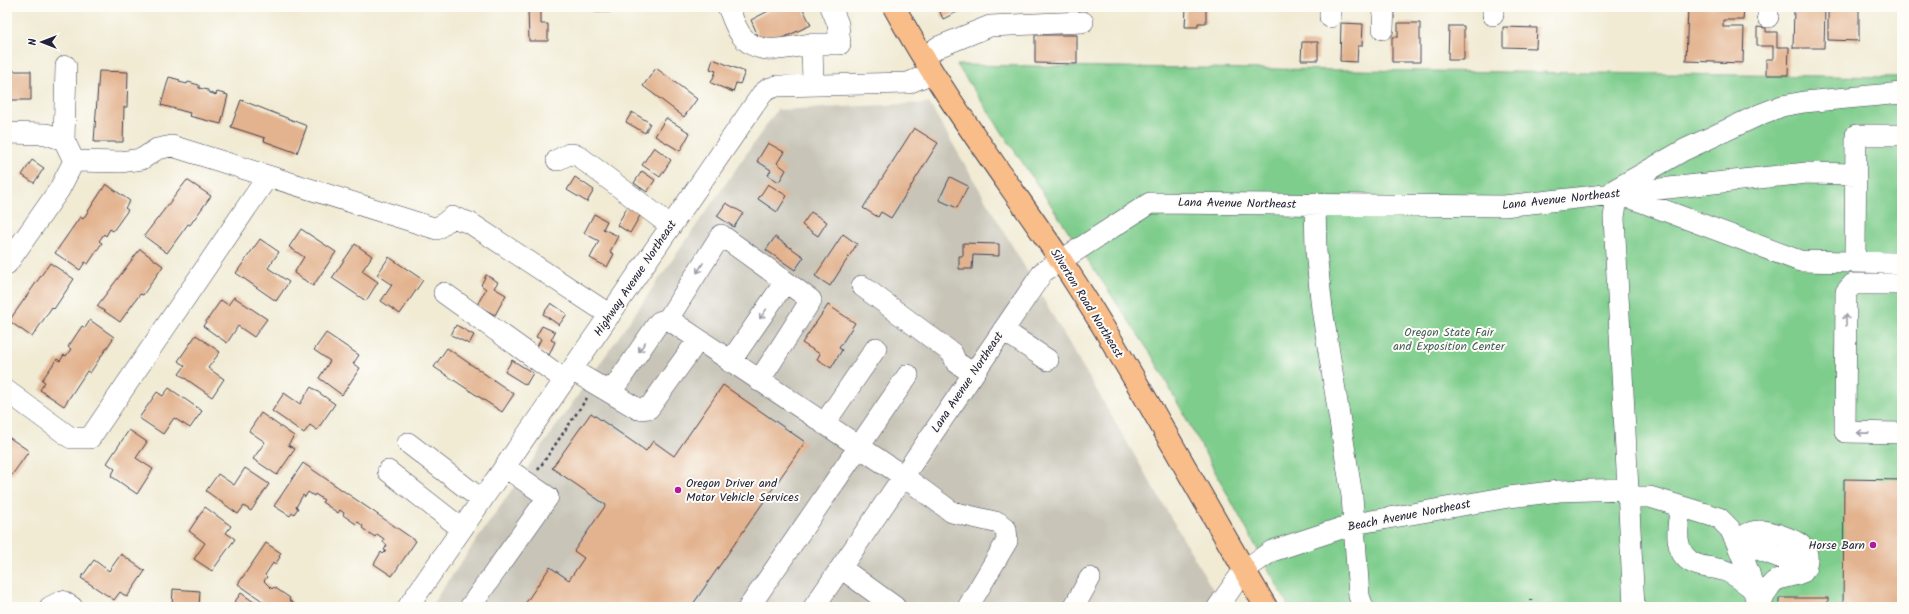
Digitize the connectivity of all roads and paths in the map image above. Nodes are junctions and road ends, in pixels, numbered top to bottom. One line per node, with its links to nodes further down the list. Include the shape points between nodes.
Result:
1 (728, 7): 7 (street, via 740,35 761,50)
2 (831, 7): 7 (street, via 838,24 840,44)
3 (894, 7): 9 (main road, Silverton Road Northeast)
4 (1384, 7): 6 (street)
5 (1083, 22): 9 (street, Highway Avenue Northeast, via 990,26 938,47)
6 (1383, 29)
7 (812, 44): 10 (street)
8 (66, 66): 14 (street)
9 (928, 66): 10 (street, Highway Avenue Northeast, via 908,83); 23 (main road, Silverton Road Northeast)
10 (813, 85): 21 (street, Highway Avenue Northeast, via 777,86 762,94)
11 (1902, 93): 19 (street, via 1782,106 1684,150)
12 (7, 133): 14 (street, via 46,134)
13 (1902, 135): 17 (street, via 1856,135)
14 (64, 140): 16 (street)
15 (557, 160): 21 (street, via 569,154 577,154)
16 (74, 161): 18 (street, via 120,162 142,159 157,149 172,146); 25 (street, via 59,190)
17 (1856, 174): 19 (street, Lana Avenue Northeast, via 1806,173); 22 (street)
18 (268, 176): 30 (street, via 437,229 452,217 470,223); 41 (street, via 90,438 72,438)
19 (1612, 194): 20 (street, Lana Avenue Northeast, via 1504,206); 24 (street, via 1800,260); 51 (street)
20 (1315, 203): 23 (street, Lana Avenue Northeast, via 1150,203); 54 (street, via 1316,251 1322,309 1352,496)
21 (671, 226): 30 (street, Highway Avenue Northeast)
22 (1855, 250)
23 (1060, 260): 32 (street, Lana Avenue Northeast, via 1040,276); 58 (main road, Silverton Road Northeast, via 1112,342)
24 (1902, 263)
25 (7, 264)
26 (785, 282): 31 (street, one-way to 31, via 721,235); 36 (street, one-way to 36); 40 (street, via 812,300)
27 (1902, 284): 44 (street, one-way to 27, via 1845,432 1846,292 1853,284)
28 (862, 286): 37 (street, via 952,353 956,362)
29 (444, 293): 38 (street)
30 (610, 315): 38 (street, Highway Avenue Northeast)
31 (668, 319): 33 (street); 42 (street, one-way to 42, via 659,322 616,385)
32 (1003, 330): 35 (street); 37 (street, Lana Avenue Northeast)
33 (698, 340): 36 (street); 42 (street, via 649,408 638,409)
34 (876, 348): 43 (street)
35 (1048, 360)
36 (730, 362): 40 (street)
37 (973, 374): 50 (street, Lana Avenue Northeast)
38 (568, 375): 42 (street); 47 (street, Highway Avenue Northeast)
39 (908, 375): 46 (street)
40 (759, 381): 43 (street)
41 (7, 391)
42 (598, 391): 49 (path)
43 (824, 424): 46 (street)
44 (1902, 433)
45 (408, 443): 52 (street)
46 (859, 447): 50 (street); 66 (street)
47 (505, 467): 52 (street, Highway Avenue Northeast); 65 (street, via 548,497)
48 (388, 470): 55 (street)
49 (536, 472)
50 (903, 476): 57 (street, Lana Avenue Northeast); 69 (street, via 952,512 999,523 1006,529 1007,541)
51 (1627, 493): 53 (street, Beach Avenue Northeast); 54 (street, Beach Avenue Northeast, via 1559,491 1509,497); 75 (street)
52 (482, 500): 55 (street, Highway Avenue Northeast)
53 (1681, 507): 56 (street, Beach Avenue Northeast, via 1719,518 1730,528); 61 (street, via 1677,525 1680,549 1696,564 1728,572)
54 (1354, 524): 58 (street, Beach Avenue Northeast, via 1272,551); 73 (street)
55 (462, 529): 64 (street, Highway Avenue Northeast)
56 (1736, 541): 61 (street, Beach Avenue Northeast); 61 (street, via 1752,532 1761,531 1796,541 1804,546 1807,554 1803,572 1778,580)
57 (841, 568): 67 (street, Lana Avenue Northeast); 68 (street)
58 (1244, 570): 71 (street, Beach Avenue Northeast); 72 (main road, Silverton Road Northeast)
59 (1090, 578): 70 (street)
60 (1531, 600): 74 (path)
61 (1757, 601)
62 (50, 607): 63 (street, via 62,601)
63 (72, 607)
64 (408, 607)
65 (470, 607)
66 (749, 607)
67 (814, 607)
68 (895, 607)
69 (968, 607)
70 (1074, 607)
71 (1218, 607)
72 (1266, 607)
73 (1362, 607)
74 (1531, 607)
75 (1634, 607)

